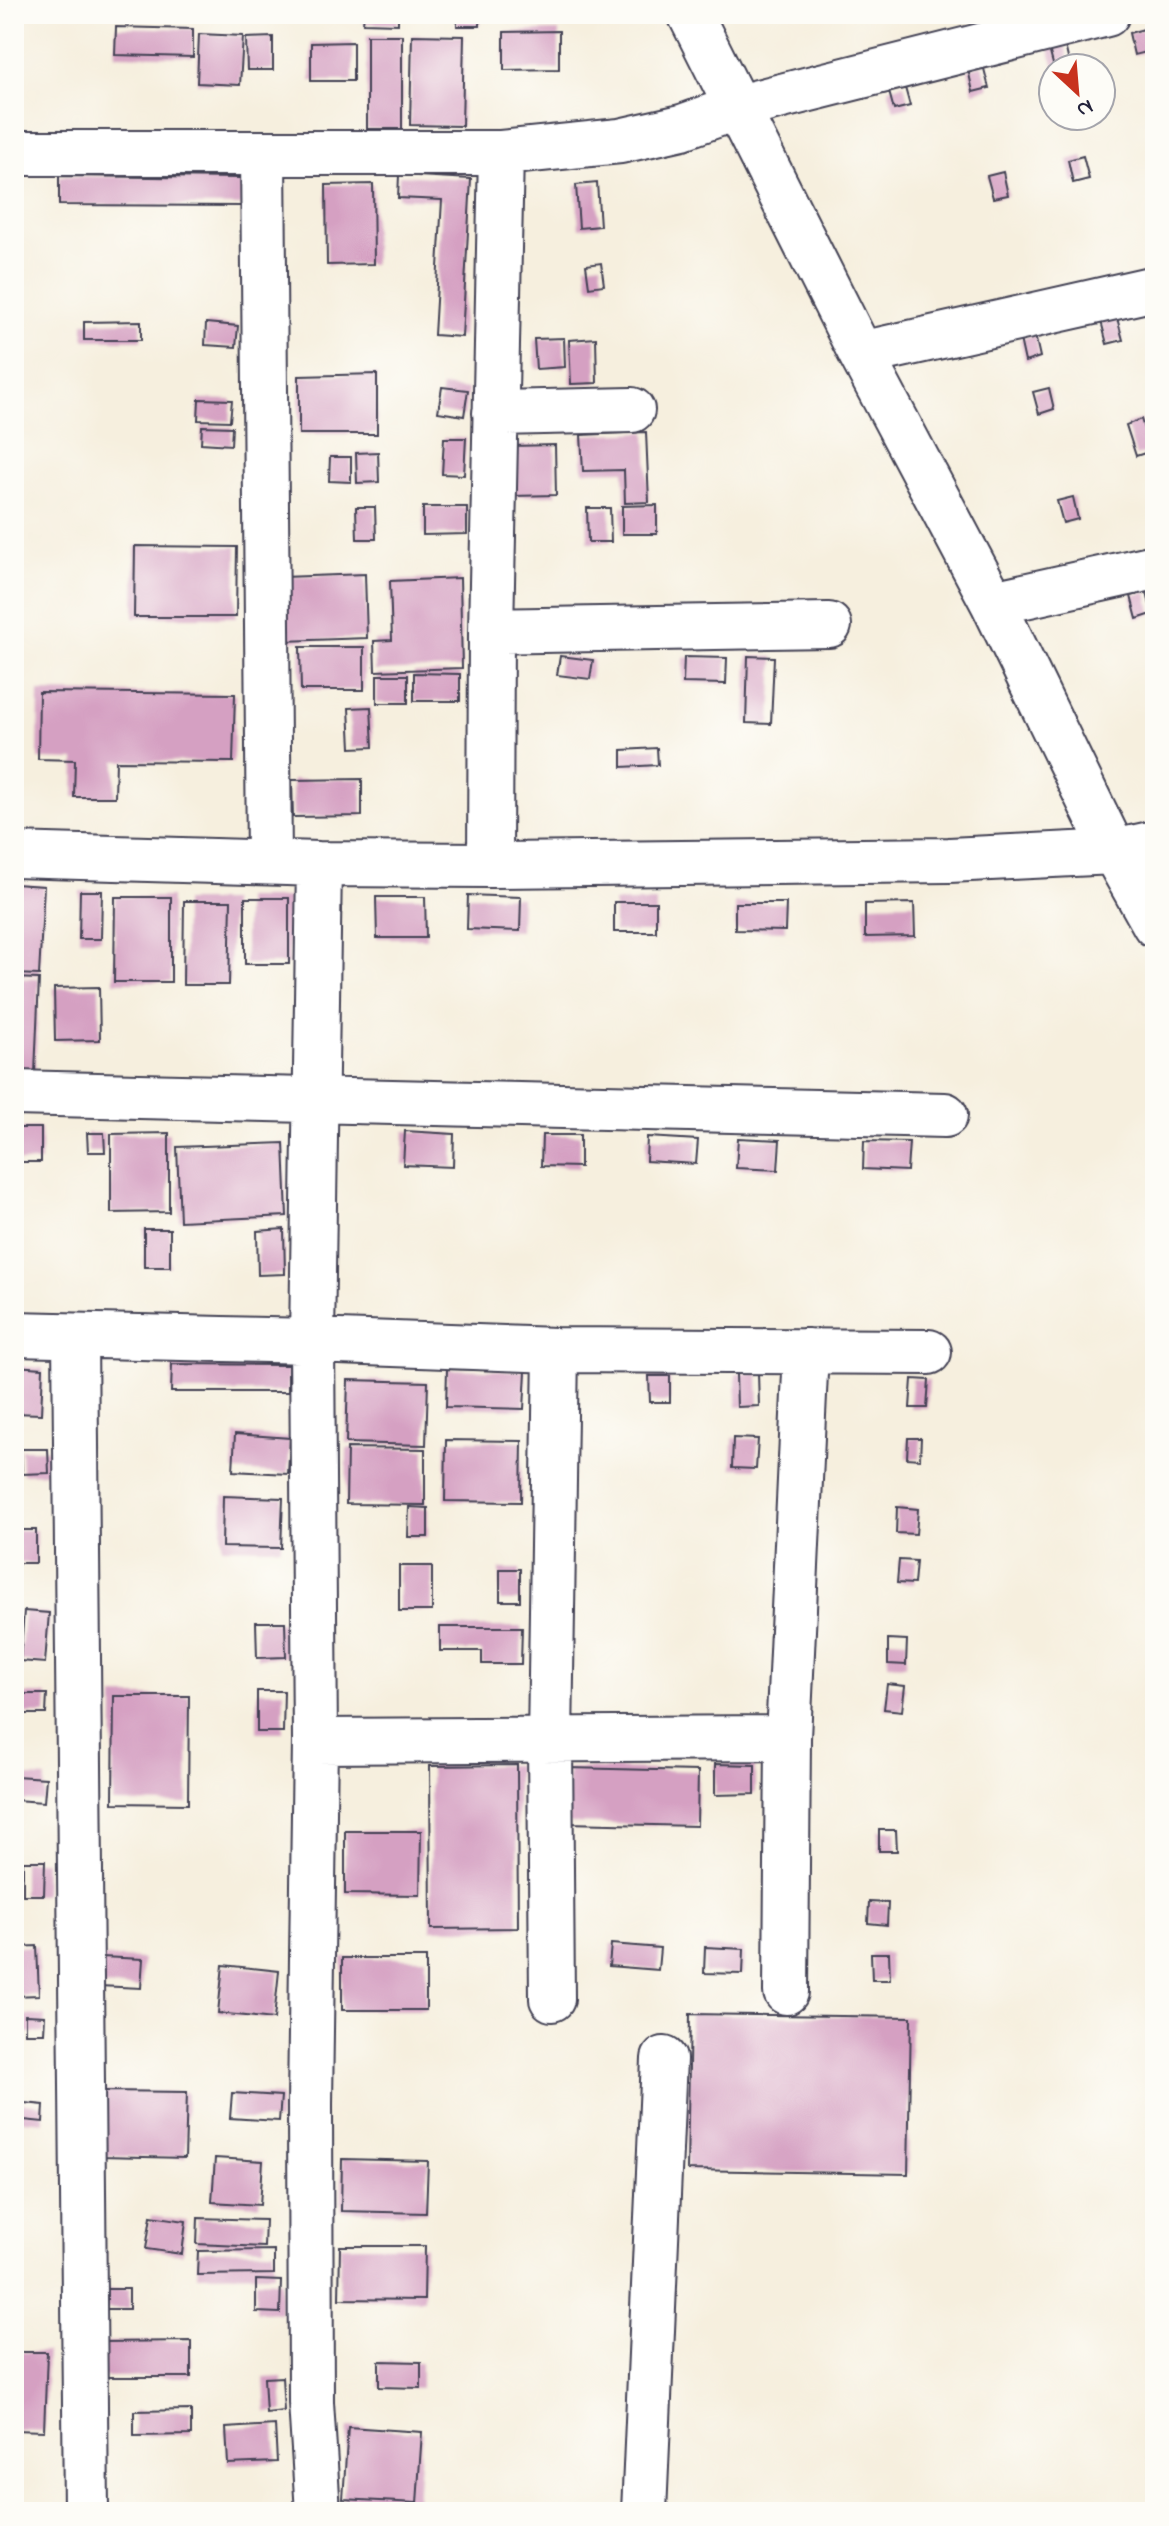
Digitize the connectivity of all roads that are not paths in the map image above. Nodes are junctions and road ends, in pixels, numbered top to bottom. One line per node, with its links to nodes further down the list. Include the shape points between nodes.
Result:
1 (690, 14): 3 (street)
2 (1107, 14): 3 (street)
3 (738, 107): 6 (street, via 620,141); 8 (street)
4 (14, 153): 5 (street)
5 (263, 153): 6 (street); 17 (street)
6 (501, 153): 10 (street)
7 (1155, 288): 8 (street)
8 (861, 354): 12 (street)
9 (632, 410): 10 (street)
10 (495, 413): 14 (street)
11 (1155, 567): 12 (street)
12 (993, 603): 15 (street)
13 (829, 625): 14 (street)
14 (491, 631): 19 (street)
15 (1135, 848): 19 (street, via 949,860); 20 (street)
16 (14, 855): 17 (street)
17 (269, 862): 18 (street)
18 (319, 864): 19 (street); 22 (street)
19 (490, 865)
20 (1155, 925)
21 (14, 1093): 22 (street)
22 (315, 1102): 23 (street); 26 (street)
23 (945, 1115)
24 (14, 1334): 25 (street)
25 (75, 1337): 26 (street); 36 (street)
26 (312, 1341): 27 (street); 31 (street)
27 (556, 1350): 28 (street); 32 (street)
28 (806, 1351): 29 (street); 30 (street)
29 (929, 1352)
30 (788, 1738): 32 (street); 33 (street)
31 (315, 1741): 32 (street); 37 (street, via 311,2402)
32 (550, 1741): 34 (street)
33 (786, 1992)
34 (552, 1999)
35 (664, 2059): 38 (street)
36 (86, 2512)
37 (318, 2512)
38 (644, 2512)

